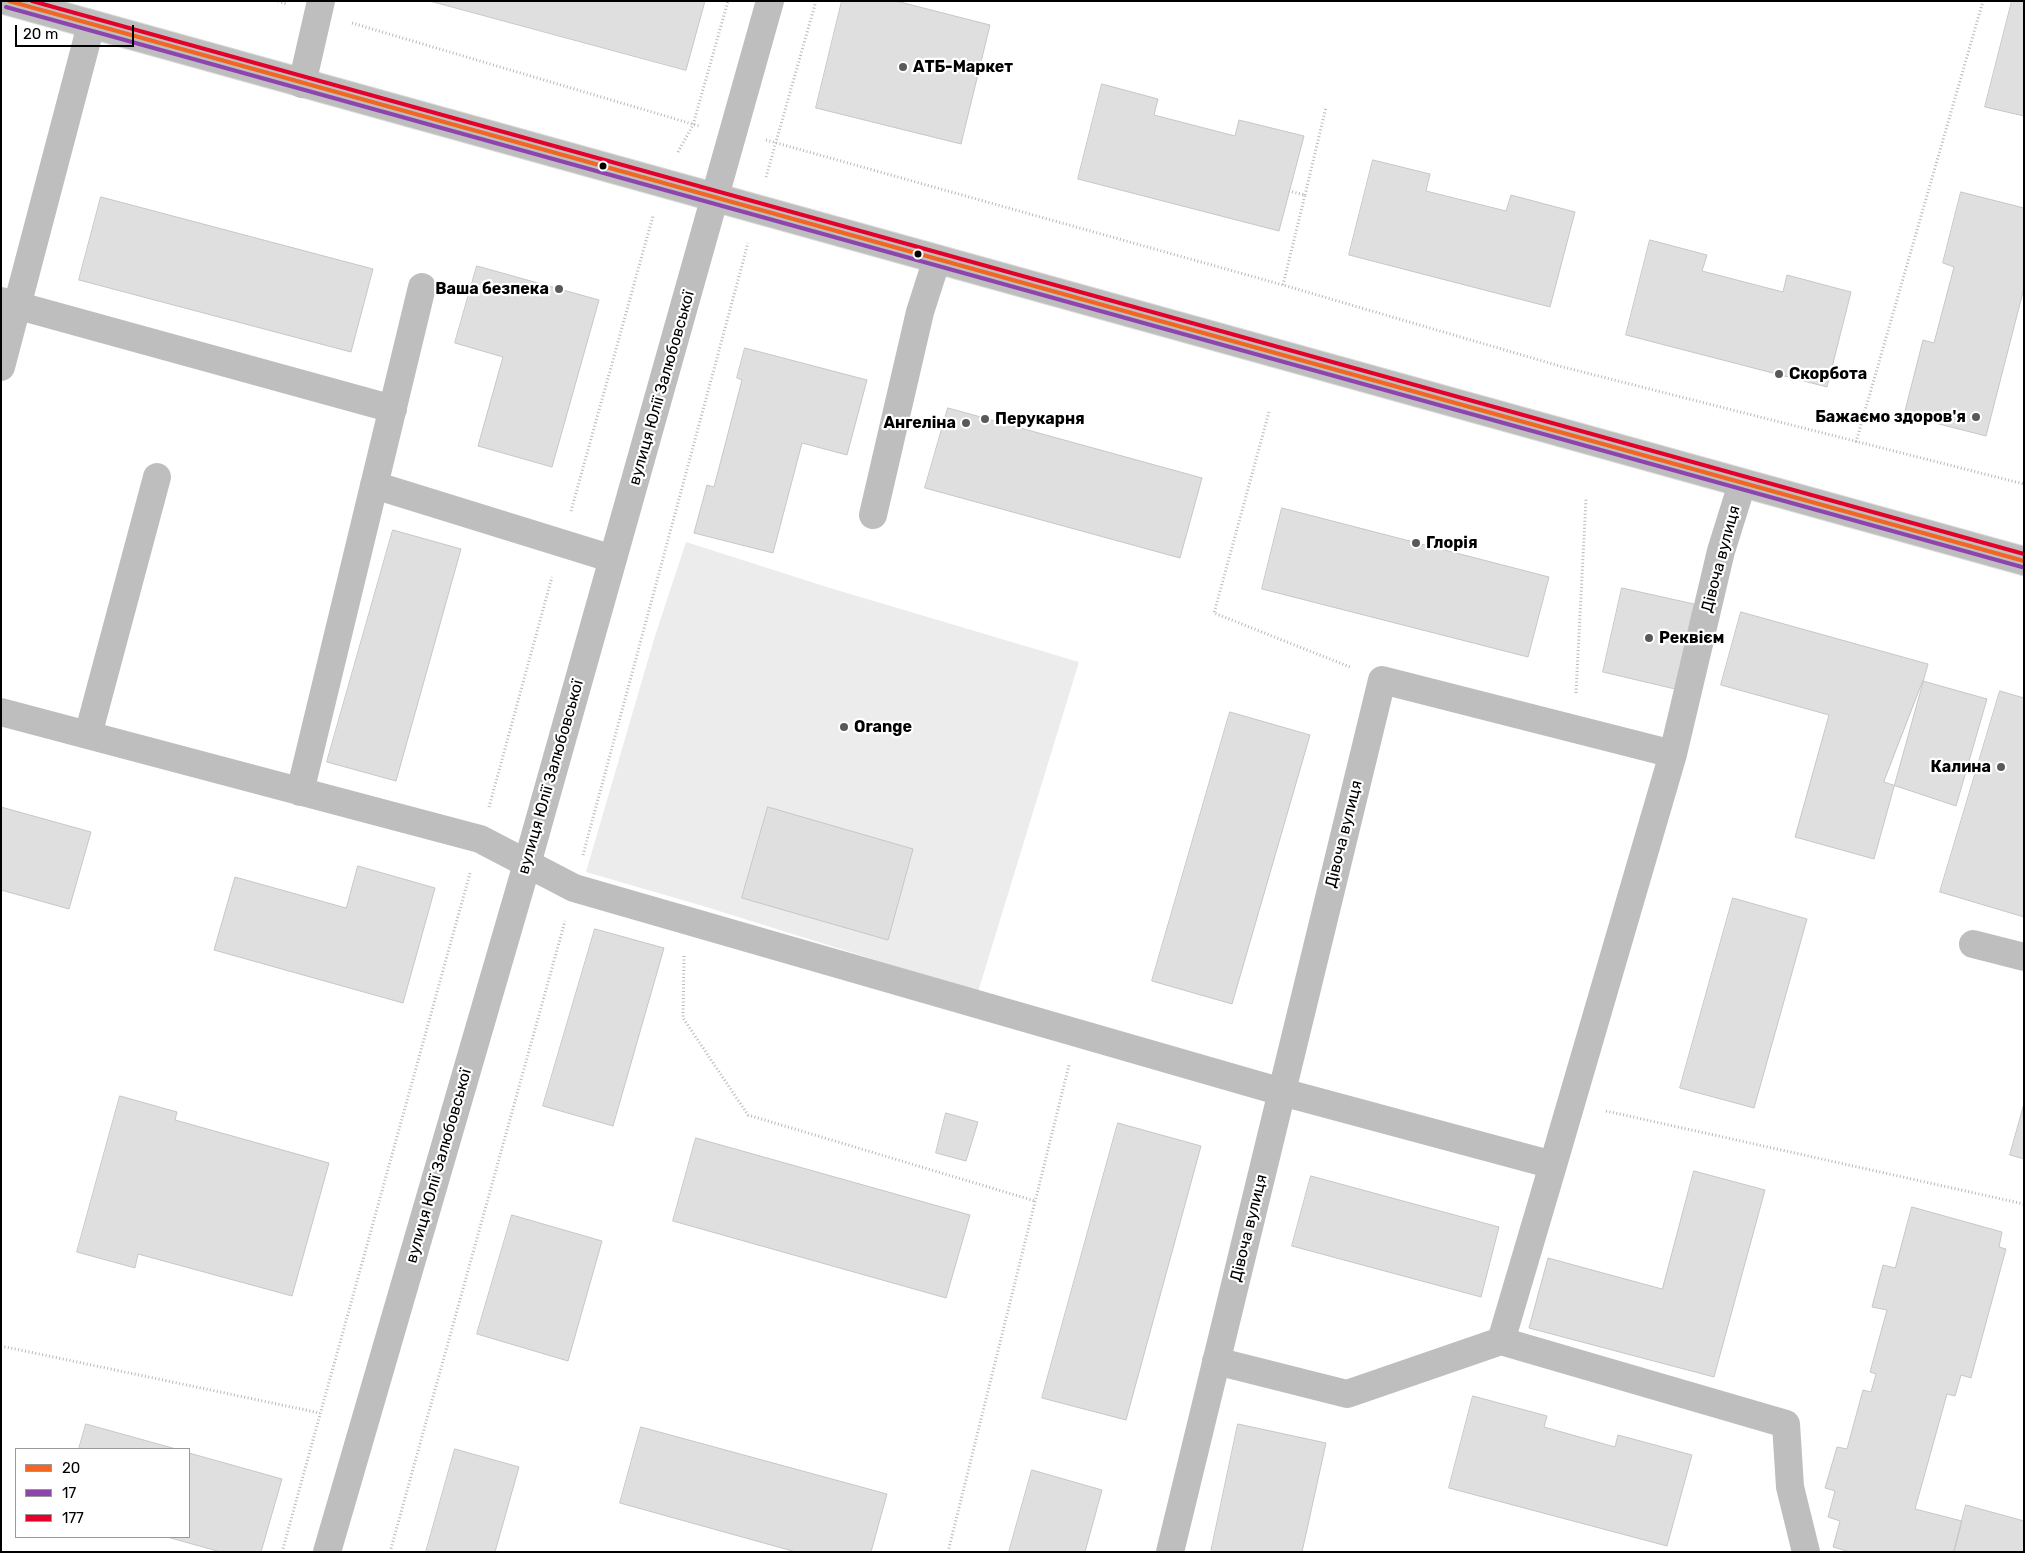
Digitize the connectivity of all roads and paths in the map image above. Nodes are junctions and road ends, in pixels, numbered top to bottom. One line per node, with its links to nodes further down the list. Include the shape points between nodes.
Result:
1 (8, 1): 8 (street)
2 (278, 1): 7 (path)
3 (728, 1): 7 (path, via 693,125)
4 (770, 1): 13 (street, вулиця Юлії Залюбовської)
5 (816, 1): 16 (path, via 775,142)
6 (1982, 1): 22 (path)
7 (319, 7): 9 (street)
8 (91, 25): 9 (street); 18 (street)
9 (302, 84): 13 (street)
10 (1326, 107): 12 (path)
11 (1289, 191): 12 (path)
12 (1305, 195): 16 (path)
13 (714, 197): 15 (street); 30 (street, вулиця Юлії Залюбовської)
14 (648, 236): 29 (path)
15 (937, 259): 24 (street); 28 (street, via 920,312)
16 (1283, 285): 22 (path, via 1563,367)
17 (422, 287): 20 (street)
18 (9, 303): 19 (street); 20 (street)
19 (1, 367)
20 (393, 409): 26 (street)
21 (1268, 412): 32 (path, via 1214,613)
22 (1856, 442): 25 (path)
23 (157, 477): 35 (street)
24 (1742, 484): 31 (street); 36 (street, Дівоча вулиця, via 1721,551)
25 (2024, 484)
26 (374, 485): 29 (street); 37 (street)
27 (1586, 499): 34 (path)
28 (873, 515)
29 (562, 543): 30 (street); 38 (path)
30 (613, 559): 39 (street, вулиця Юлії Залюбовської)
31 (2024, 562)
32 (1382, 680): 34 (street); 44 (street, Дівоча вулиця)
33 (1, 712): 35 (street)
34 (1574, 727): 36 (street)
35 (88, 735): 37 (street)
36 (1673, 754): 45 (street, Дівоча вулиця)
37 (300, 792): 38 (street)
38 (480, 840): 39 (street); 52 (path)
39 (527, 864): 40 (street, via 574,888); 54 (street, вулиця Юлії Залюбовської)
40 (685, 921): 43 (street); 47 (path, via 682,1018 748,1115)
41 (1974, 944): 42 (street)
42 (2024, 957)
43 (1077, 1033): 44 (street); 47 (path)
44 (1282, 1092): 46 (street); 51 (street, Дівоча вулиця)
45 (1571, 1104): 46 (street, Дівоча вулиця); 48 (path)
46 (1553, 1165): 49 (street, Дівоча вулиця)
47 (1035, 1201): 55 (path)
48 (2024, 1204)
49 (1501, 1341): 51 (street, via 1347,1394); 57 (street, via 1786,1424 1790,1487)
50 (1, 1346): 52 (path)
51 (1216, 1361): 56 (street, Дівоча вулиця)
52 (320, 1413): 53 (path)
53 (282, 1552)
54 (327, 1552)
55 (948, 1552)
56 (1170, 1552)
57 (1806, 1552)

